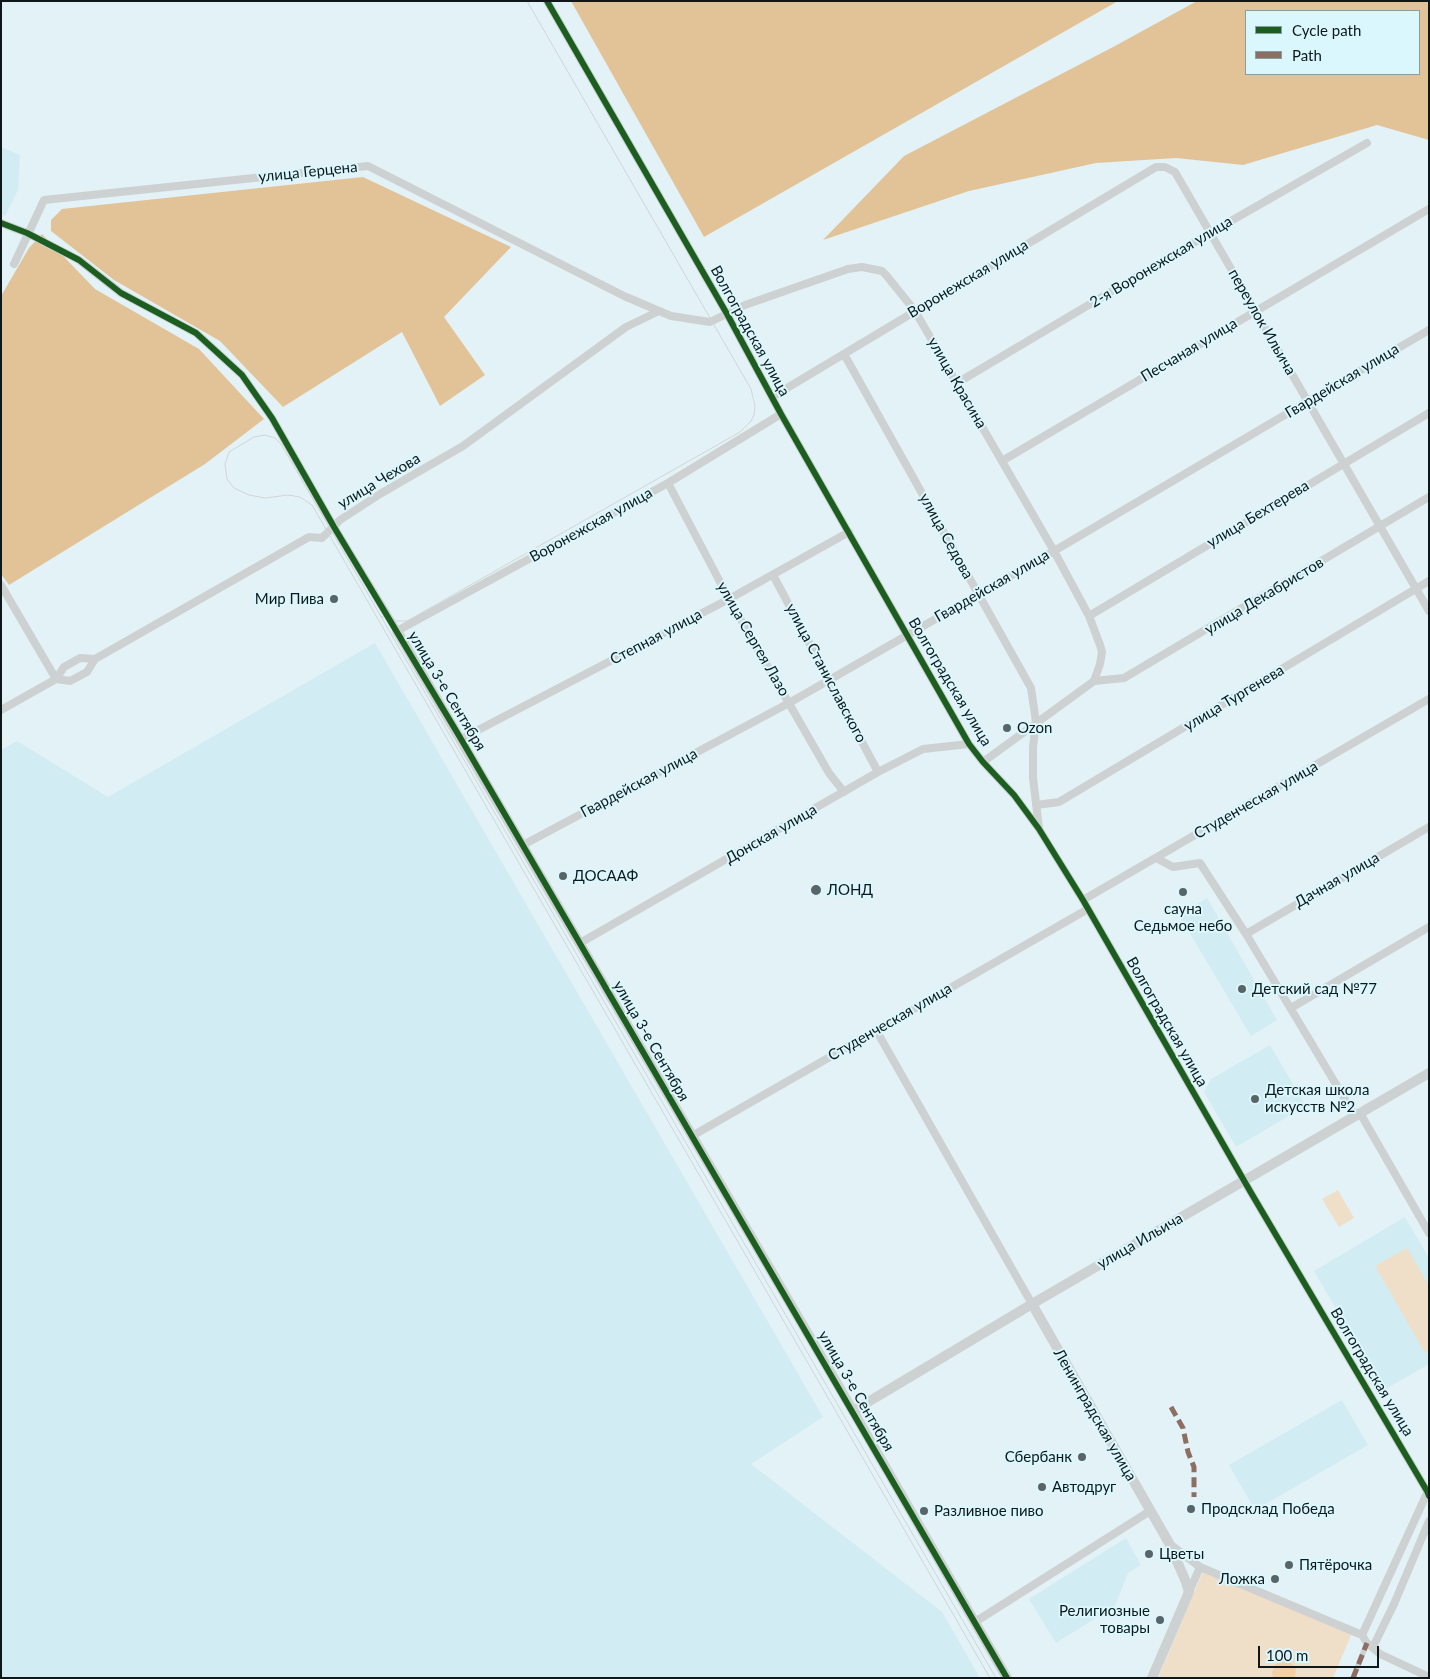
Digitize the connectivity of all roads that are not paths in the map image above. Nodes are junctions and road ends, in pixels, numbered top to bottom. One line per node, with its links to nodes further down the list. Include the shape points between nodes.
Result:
1 (547, 1): 12 (street, Волгоградская улица)
2 (1367, 143): 7 (street, 2-я Воронежская улица)
3 (1165, 168): 7 (street, переулок Ильича, via 1175,172); 10 (street, Воронежская улица, via 1156,167)
4 (1429, 209): 11 (street, Песчаная улица)
5 (1, 223): 6 (street, улица 3-е Сентября)
6 (27, 233): 8 (street, улица Герцена); 9 (street, улица Герцена, via 44,200 368,166); 24 (street, улица 3-е Сентября, via 79,260 121,293 196,333 242,375 272,418)
7 (1210, 233): 11 (street, переулок Ильича); 15 (street, 2-я Воронежская улица)
8 (14, 264)
9 (659, 311): 12 (street, улица Герцена, via 710,322); 24 (street, улица Чехова, via 626,327 462,446 380,494)
10 (915, 311): 12 (street, улица Красина, via 886,275 877,269 862,267 848,269); 14 (street, Воронежская улица); 15 (street, улица Красина)
11 (1256, 311): 17 (street, переулок Ильича); 20 (street, Песчаная улица)
12 (727, 314): 16 (street, Волгоградская улица)
13 (1429, 330): 17 (street, Гвардейская улица)
14 (844, 354): 16 (street, Воронежская улица); 32 (street, улица Седова)
15 (957, 383): 20 (street, улица Красина)
16 (772, 397): 19 (street, Волгоградская улица)
17 (1308, 401): 21 (street, переулок Ильича); 27 (street, Гвардейская улица)
18 (1429, 413): 21 (street, улица Бехтерева)
19 (781, 414): 22 (street, Воронежская улица); 26 (street, Волгоградская улица)
20 (1002, 461): 27 (street, улица Красина)
21 (1344, 463): 25 (street, переулок Ильича); 35 (street, улица Бехтерева)
22 (668, 484): 33 (street, улица Сергея Лазо); 36 (street, Воронежская улица)
23 (1429, 497): 25 (street, улица Декабристов)
24 (334, 527): 36 (street, улица 3-е Сентября); 38 (street, улица Чехова, via 322,538 309,537)
25 (1381, 527): 31 (street, переулок Ильича); 41 (street, улица Декабристов, via 1124,678)
26 (849, 532): 28 (street, Степная улица); 37 (street, Волгоградская улица)
27 (1054, 551): 32 (street, Гвардейская улица); 35 (street, улица Красина)
28 (773, 575): 33 (street, Степная улица); 40 (street, улица Станиславского)
29 (1429, 581): 31 (street, улица Тургенева)
30 (1, 585): 39 (street)
31 (1416, 588): 34 (street, переулок Ильича); 51 (street, улица Тургенева, via 1059,802)
32 (978, 593): 37 (street, Гвардейская улица); 45 (street, улица Седова, via 1031,688)
33 (729, 599): 43 (street, улица Сергея Лазо); 46 (street, Степная улица)
34 (1429, 611)
35 (1089, 616): 41 (street, улица Красина, via 1102,652)
36 (397, 631): 46 (street, улица 3-е Сентября)
37 (906, 634): 40 (street, Гвардейская улица); 47 (street, Волгоградская улица)
38 (95, 659): 39 (street, via 86,672 70,680); 39 (street, улица Чехова, via 80,658 64,667)
39 (56, 679): 44 (street, улица Чехова)
40 (829, 680): 43 (street, Гвардейская улица); 49 (street, улица Станиславского)
41 (1094, 681): 45 (street)
42 (1429, 699): 55 (street, Студенческая улица)
43 (789, 703): 50 (street, улица Сергея Лазо, via 829,773); 54 (street, Гвардейская улица)
44 (1, 710)
45 (1036, 722): 48 (street); 51 (street, улица Седова, via 1033,763)
46 (461, 739): 54 (street, улица 3-е Сентября)
47 (969, 744): 48 (street, Волгоградская улица); 49 (street, Донская улица, via 923,749)
48 (983, 762): 53 (street, Волгоградская улица, via 1014,795)
49 (878, 772): 50 (street, Донская улица)
50 (844, 792): 60 (street, Донская улица)
51 (1036, 806): 53 (street, Волгоградская улица)
52 (1429, 827): 59 (street, Дачная улица)
53 (1039, 829): 56 (street, Волгоградская улица)
54 (523, 845): 60 (street, улица 3-е Сентября)
55 (1156, 858): 56 (street, Студенческая улица); 59 (street, via 1173,867 1200,863)
56 (1083, 900): 57 (street, Волгоградская улица)
57 (1088, 909): 62 (street, Студенческая улица); 66 (street, Волгоградская улица)
58 (1429, 927): 61 (street)
59 (1246, 934): 61 (street)
60 (580, 943): 65 (street, улица 3-е Сентября)
61 (1291, 1008): 64 (street)
62 (876, 1030): 65 (street, Студенческая улица); 68 (street, Ленинградская улица)
63 (1429, 1073): 64 (street, улица Ильича)
64 (1358, 1114): 66 (street, улица Ильича); 67 (street)
65 (692, 1136): 69 (street, улица 3-е Сентября)
66 (1244, 1180): 68 (street, улица Ильича); 70 (street, Волгоградская улица)
67 (1429, 1233)
68 (1032, 1304): 69 (street, улица Ильича); 71 (street, Ленинградская улица)
69 (853, 1411): 80 (street, улица 3-е Сентября)
70 (1428, 1493): 73 (street)
71 (1150, 1511): 75 (street, Ленинградская улица); 80 (street)
72 (1429, 1521): 74 (street)
73 (1409, 1531): 74 (street); 78 (street)
74 (1423, 1537): 79 (street)
75 (1169, 1544): 76 (street, Ленинградская улица); 77 (street)
76 (1200, 1567): 77 (street); 81 (street, Ленинградская улица)
77 (1189, 1592): 85 (street)
78 (1379, 1597): 79 (street); 81 (street)
79 (1394, 1604): 82 (street)
80 (975, 1622): 84 (street, улица 3-е Сентября)
81 (1362, 1635): 82 (street)
82 (1370, 1645): 83 (street, via 1380,1654); 86 (street)
83 (1429, 1677)
84 (1007, 1678)
85 (1152, 1678)
86 (1352, 1678)

